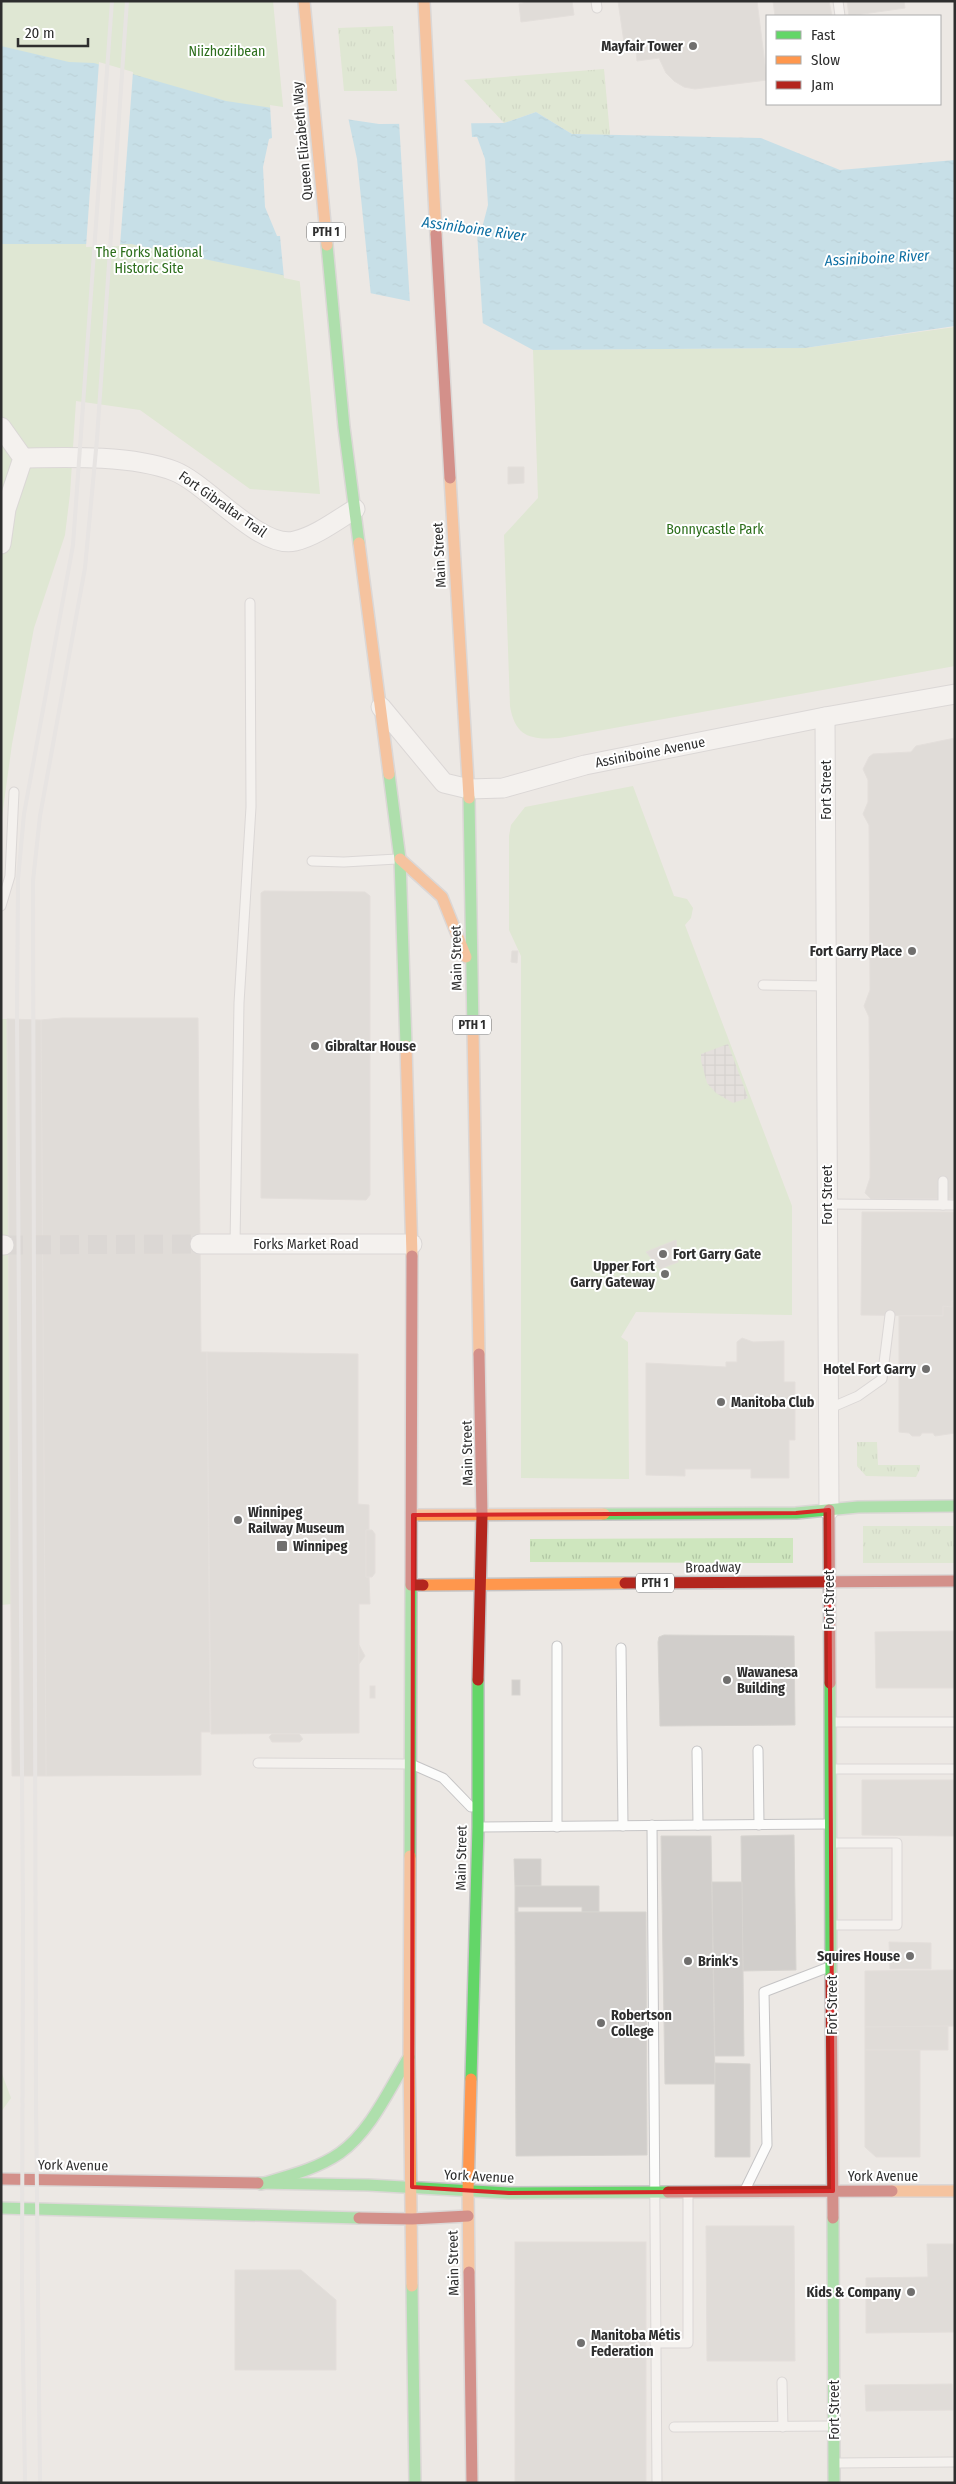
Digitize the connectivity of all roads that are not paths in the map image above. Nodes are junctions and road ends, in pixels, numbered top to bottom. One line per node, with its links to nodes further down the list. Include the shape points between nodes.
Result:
1 (304, 1): 6 (main road, Queen Elizabeth Way / PTH 1)
2 (315, 1): 6 (main road)
3 (424, 1): 16 (main road, Main Street / PTH 1)
4 (838, 1): 5 (lane)
5 (840, 15)
6 (307, 38): 10 (main road, Queen Elizabeth Way / PTH 1, via 344,427)
7 (1, 427): 8 (street)
8 (23, 458): 9 (street); 10 (street, Fort Gibraltar Trail, via 138,461 176,471 196,482 252,528 280,540 294,542)
9 (4, 508): 11 (street)
10 (355, 509): 14 (main road, PTH 1)
11 (1, 544)
12 (250, 603): 29 (lane, via 252,807 239,1003)
13 (955, 694): 15 (street, Assiniboine Avenue)
14 (380, 706): 16 (street, Assiniboine Avenue, via 444,783); 18 (main road, PTH 1)
15 (825, 717): 16 (street, Assiniboine Avenue, via 585,765 503,788); 23 (street, Fort Street)
16 (469, 789): 21 (main road, Main Street / PTH 1)
17 (14, 792): 20 (lane, via 10,876)
18 (400, 859): 19 (lane); 21 (main road, via 442,897); 30 (main road, PTH 1)
19 (312, 861)
20 (1, 906)
21 (472, 971): 36 (main road, Main Street / PTH 1)
22 (763, 985): 23 (lane)
23 (826, 986): 25 (street, Fort Street)
24 (942, 1181): 26 (lane)
25 (827, 1204): 26 (lane); 32 (street, Fort Street)
26 (942, 1204): 27 (lane)
27 (955, 1205)
28 (200, 1244): 29 (street, Forks Market Road)
29 (235, 1244): 30 (street, Forks Market Road)
30 (412, 1244): 35 (main road, PTH 1)
31 (890, 1315): 32 (lane, via 882,1379 858,1396)
32 (827, 1410): 34 (street, Fort Street)
33 (955, 1506): 34 (main road)
34 (830, 1510): 36 (main road, via 796,1514); 37 (main road, Fort Street)
35 (413, 1515): 36 (main road); 39 (main road, PTH 1)
36 (482, 1515): 40 (main road, Main Street)
37 (829, 1581): 38 (main road, Broadway / PTH 1); 40 (main road, Broadway / PTH 1); 43 (main road, Fort Street)
38 (955, 1581)
39 (411, 1585): 40 (main road, Broadway / PTH 1); 48 (main road)
40 (481, 1585): 51 (main road, Main Street)
41 (557, 1646): 55 (lane)
42 (621, 1648): 56 (lane)
43 (830, 1722): 44 (lane); 49 (main road, Fort Street)
44 (955, 1722)
45 (758, 1750): 52 (lane)
46 (697, 1751): 57 (lane)
47 (258, 1763): 48 (lane)
48 (411, 1764): 51 (lane, via 443,1778); 62 (main road)
49 (830, 1768): 50 (lane); 53 (main road, Fort Street)
50 (955, 1769)
51 (476, 1813): 58 (main road, Main Street)
52 (759, 1824): 53 (lane); 57 (lane)
53 (830, 1824): 59 (main road, Fort Street)
54 (652, 1825): 56 (lane); 57 (lane); 69 (lane)
55 (557, 1826): 56 (lane); 58 (lane)
56 (623, 1826)
57 (698, 1826)
58 (478, 1827): 66 (main road, Main Street)
59 (830, 1843): 60 (main road, Fort Street); 60 (lane, via 896,1844 897,1925)
60 (831, 1925): 61 (main road, Fort Street)
61 (832, 1966): 67 (main road, Fort Street); 71 (lane, via 764,1992 767,2145)
62 (410, 2057): 64 (main road, via 362,2129 341,2152 308,2170); 65 (main road)
63 (1, 2178): 64 (main road, York Avenue)
64 (261, 2184): 65 (main road, York Avenue)
65 (412, 2187): 66 (main road, York Avenue); 74 (main road)
66 (468, 2191): 69 (main road, York Avenue); 73 (main road, Main Street)
67 (834, 2191): 68 (main road, York Avenue); 71 (main road, York Avenue); 78 (main road, Fort Street)
68 (955, 2191)
69 (653, 2192): 70 (main road, York Avenue); 75 (lane)
70 (688, 2192): 71 (main road, York Avenue); 75 (lane, via 688,2343)
71 (745, 2192)
72 (1, 2208): 74 (main road)
73 (468, 2216): 74 (main road); 83 (main road, Main Street)
74 (412, 2219): 82 (main road)
75 (655, 2343): 84 (lane)
76 (782, 2382): 77 (lane)
77 (783, 2426): 78 (lane); 79 (lane)
78 (834, 2426): 81 (main road, Fort Street)
79 (674, 2427)
80 (955, 2462): 81 (lane)
81 (834, 2463): 85 (main road, Fort Street)
82 (414, 2483)
83 (472, 2483)
84 (657, 2483)
85 (834, 2483)

